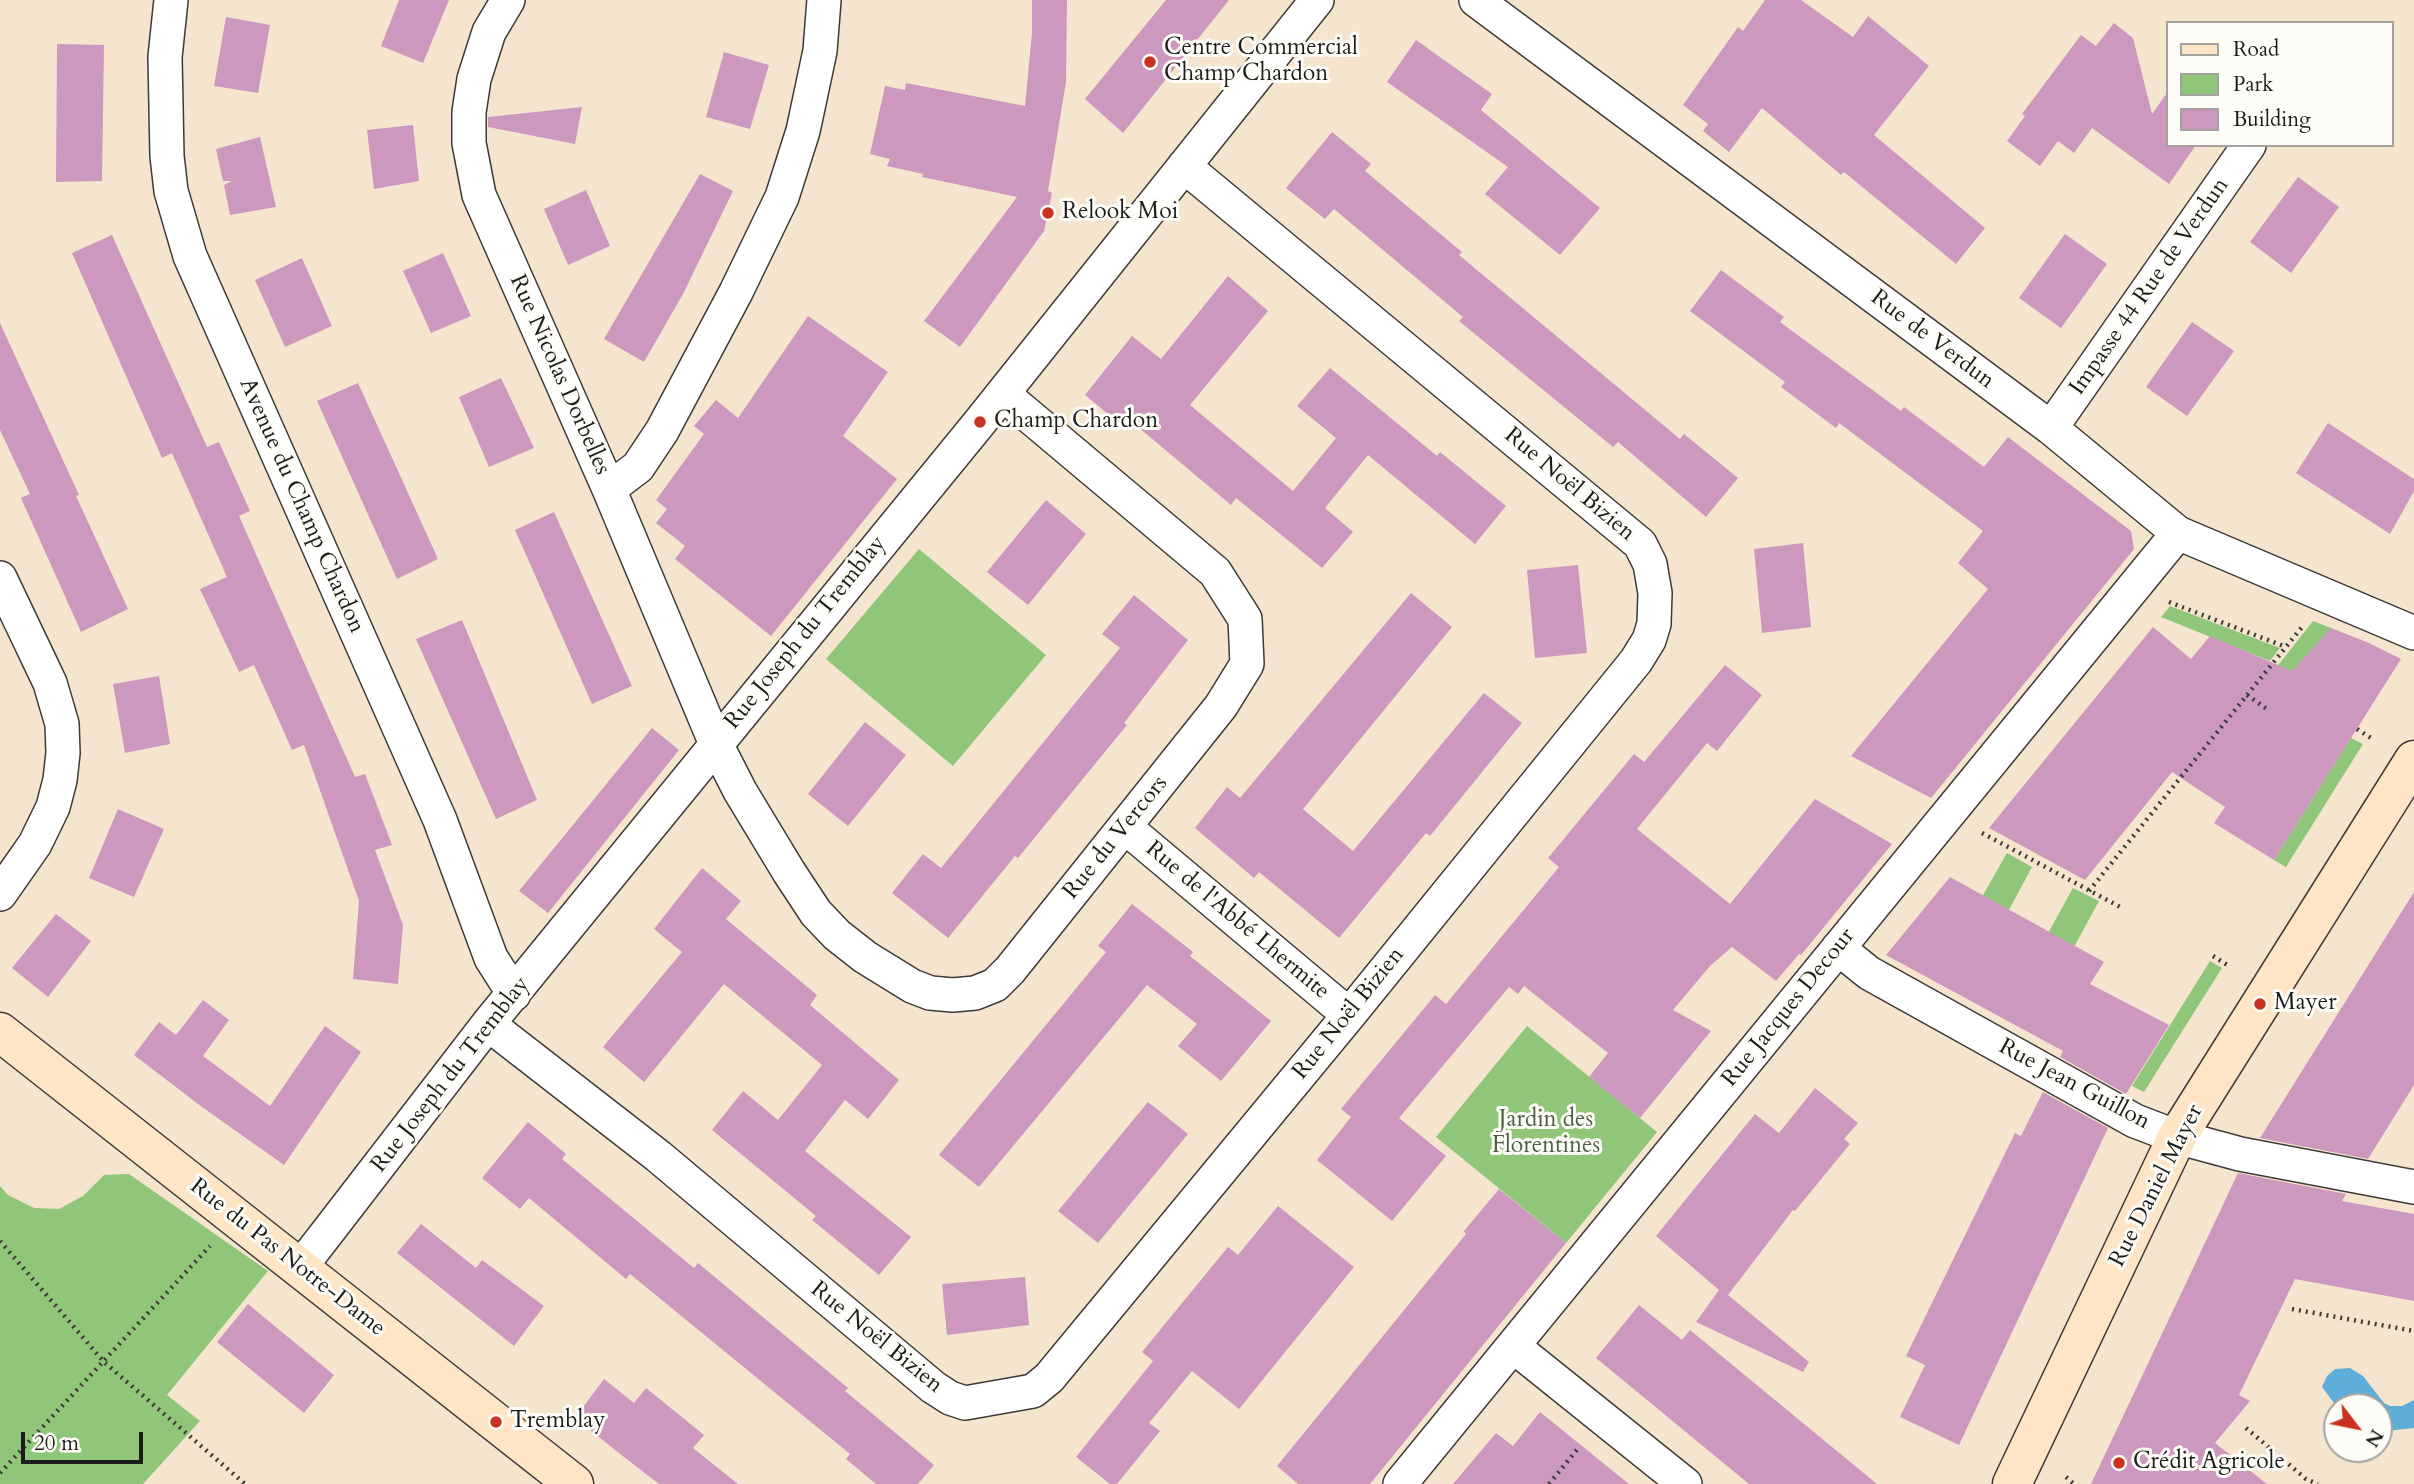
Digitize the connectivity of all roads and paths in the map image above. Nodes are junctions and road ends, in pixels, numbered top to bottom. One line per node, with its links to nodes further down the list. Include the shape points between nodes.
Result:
1 (171, 0): 31 (street, Avenue du Champ Chardon, via 165,57 167,156 190,256 440,820 491,958)
2 (508, 0): 10 (street, Rue Nicolas Dorbelles, via 489,32 474,79 469,143 480,195)
3 (824, 0): 10 (street, via 820,51 803,131 782,197 662,431 638,467)
4 (1317, 0): 7 (street, Rue Joseph du Tremblay)
5 (1492, 5): 9 (street, Rue de Verdun)
6 (2248, 147): 9 (street, Impasse 44 Rue de Verdun)
7 (1184, 166): 8 (street, Rue Joseph du Tremblay); 32 (street, Rue Noël Bizien, via 1640,544 1650,564 1654,624 1636,662)
8 (1003, 394): 21 (street, Rue Joseph du Tremblay); 23 (street, Rue du Vercors, via 1215,572 1245,619 1247,664 1221,706)
9 (2051, 428): 11 (street, Rue de Verdun)
10 (609, 489): 21 (street, Rue Nicolas Dorbelles)
11 (2178, 533): 15 (street, Rue de Verdun); 28 (street, Rue Jacques Decour)
12 (0, 578): 26 (street, via 50,682 62,724 63,753 53,807 35,844)
13 (2163, 599): 16 (path)
14 (2303, 626): 16 (path)
15 (2414, 633)
16 (2286, 646): 17 (path)
17 (2247, 695): 18 (path); 25 (path)
18 (2270, 711)
19 (2357, 729): 20 (path)
20 (2371, 738)
21 (716, 744): 23 (street, Rue du Vercors, via 816,913 865,957 930,993 975,993 995,985); 31 (street, Rue Joseph du Tremblay)
22 (2414, 760): 35 (main road, Rue Daniel Mayer)
23 (1125, 827): 32 (street, Rue de l'Abbé Lhermite)
24 (1975, 829): 25 (path)
25 (2089, 891): 27 (path)
26 (0, 894)
27 (2124, 909)
28 (1838, 948): 35 (street, Rue Jean Guillon, via 1869,973 2134,1121); 42 (street, Rue Jacques Decour)
29 (2213, 956): 30 (path)
30 (2229, 966)
31 (514, 994): 33 (street, Rue Joseph du Tremblay)
32 (1349, 1015): 33 (street, Rue Noël Bizien, via 1049,1378 1033,1391 965,1403 933,1387 658,1156)
33 (488, 1024): 39 (street, Rue Joseph du Tremblay)
34 (0, 1032): 39 (main road, Rue du Pas Notre-Dame)
35 (2177, 1137): 36 (street, Rue Jean Guillon, via 2240,1154); 53 (main road, Rue Daniel Mayer)
36 (2414, 1187)
37 (0, 1241): 43 (path)
38 (211, 1244): 43 (path)
39 (299, 1269): 49 (main road, Rue du Pas Notre-Dame)
40 (2292, 1309): 41 (path)
41 (2414, 1331)
42 (1513, 1346): 44 (street); 50 (street, Rue Jacques Decour)
43 (104, 1362): 46 (path); 48 (path)
44 (1603, 1418): 51 (path); 52 (street)
45 (2246, 1429): 55 (path)
46 (0, 1474)
47 (2066, 1477): 54 (path)
48 (245, 1484)
49 (575, 1484)
50 (1401, 1484)
51 (1549, 1484)
52 (1685, 1484)
53 (2012, 1484)
54 (2074, 1484)
55 (2318, 1484)

